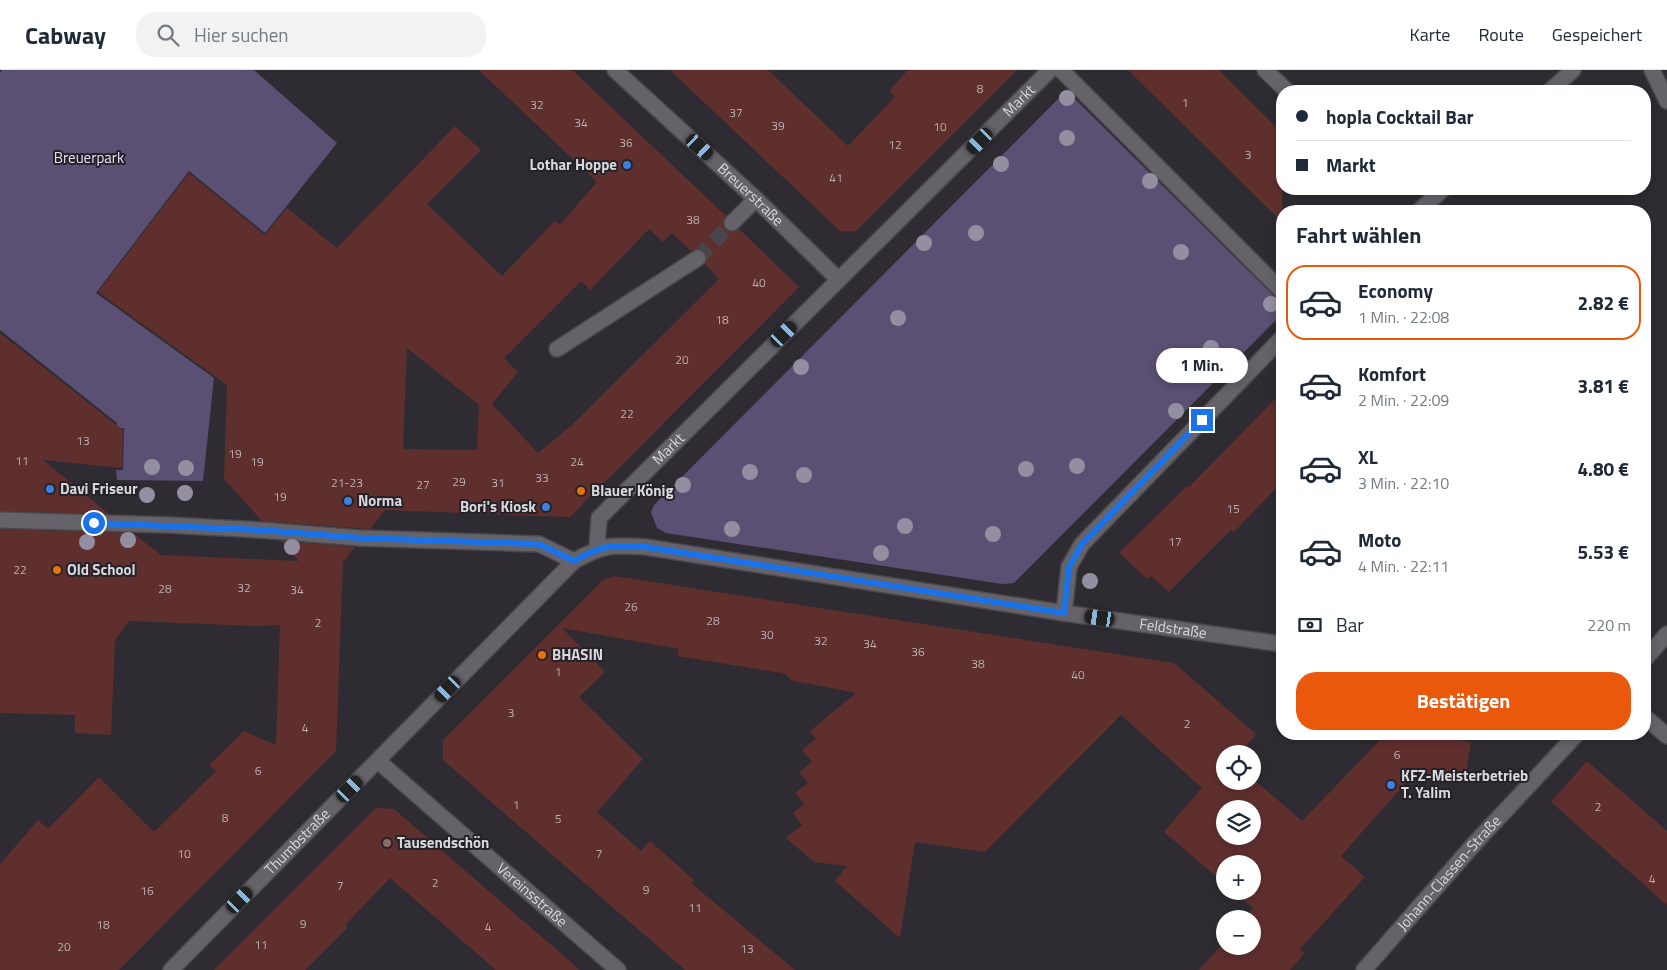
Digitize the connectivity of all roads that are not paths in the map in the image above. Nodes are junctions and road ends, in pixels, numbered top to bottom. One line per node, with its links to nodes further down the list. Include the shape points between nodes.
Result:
1 (615, 70): 11 (street, Breuerstraße)
2 (1050, 70): 15 (street, Markt)
3 (1060, 70): 16 (street)
4 (1265, 70): 7 (street)
5 (1573, 70): 8 (street)
6 (1652, 70): 9 (street)
7 (1281, 85)
8 (1557, 85)
9 (1667, 101)
10 (1436, 195): 12 (street)
11 (756, 199): 13 (street); 15 (street, Breuerstraße)
12 (1426, 205)
13 (732, 223)
14 (698, 258): 18 (street)
15 (839, 280): 20 (street, Markt, via 599,518)
16 (1276, 285)
17 (1276, 344): 22 (street, via 1082,544 1069,567)
18 (557, 349)
19 (0, 520): 21 (street, via 169,525 360,538 539,544)
20 (597, 548): 21 (street, Thumbstraße); 22 (street, via 646,547)
21 (574, 561): 29 (street, Thumbstraße)
22 (1064, 613): 24 (street, Feldstraße)
23 (1667, 634): 25 (street)
24 (1276, 643)
25 (1651, 652)
26 (1651, 722): 27 (street)
27 (1667, 736)
28 (1571, 740): 32 (street, Johann-Classen-Straße, via 1475,843)
29 (378, 761): 30 (street, Thumbstraße); 31 (street, Vereinsstraße)
30 (170, 970)
31 (618, 970)
32 (1364, 970)

